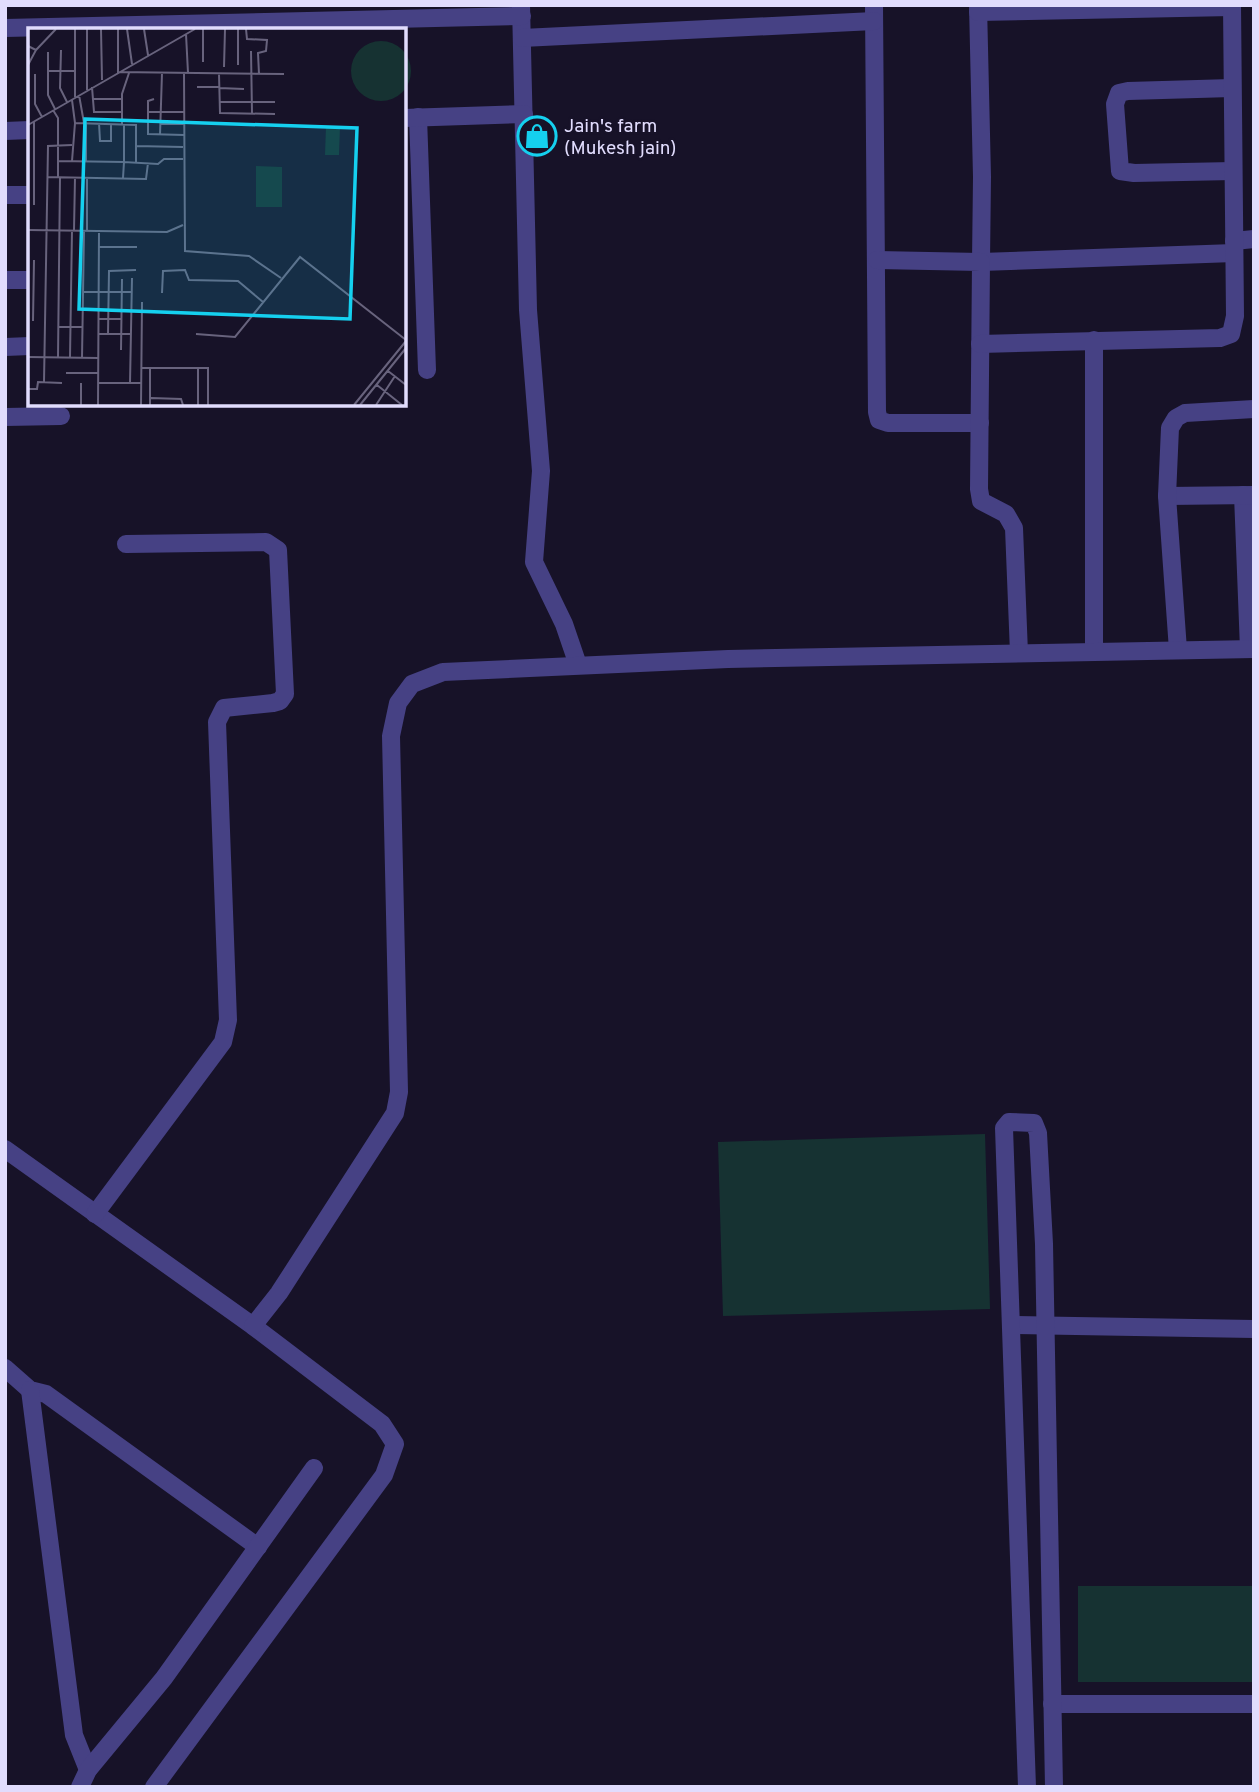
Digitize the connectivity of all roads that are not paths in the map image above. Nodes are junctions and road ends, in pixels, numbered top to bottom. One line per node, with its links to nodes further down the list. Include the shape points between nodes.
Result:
1 (1232, 6): 2 (street); 8 (street)
2 (978, 9): 19 (street)
3 (522, 11): 5 (street); 7 (street)
4 (874, 13): 7 (street); 18 (street)
5 (117, 27): 6 (street)
6 (5, 28)
7 (522, 38): 9 (street)
8 (1232, 88): 13 (street); 13 (street, via 1128,91 1119,93 1115,104 1121,171)
9 (524, 114): 10 (street); 38 (street, via 528,310 541,471 534,562)
10 (411, 118): 26 (street)
11 (28, 130): 12 (street)
12 (5, 131)
13 (1233, 171): 17 (street)
14 (5, 195): 15 (street)
15 (28, 195)
16 (1254, 239): 17 (street)
17 (1234, 247): 19 (street); 22 (street, via 1231,334 1220,338)
18 (877, 260): 19 (street); 30 (street, via 879,420 913,425)
19 (981, 262): 23 (street)
20 (28, 279): 21 (street)
21 (5, 280)
22 (1094, 340): 23 (street); 36 (street)
23 (980, 344): 30 (street)
24 (28, 346): 25 (street)
25 (5, 347)
26 (427, 370)
27 (1254, 409): 32 (street, via 1185,413 1175,418 1170,428)
28 (61, 416): 29 (street)
29 (5, 417)
30 (980, 422): 37 (street, via 981,501 1006,514 1014,528)
31 (1248, 495): 32 (street); 34 (street)
32 (1167, 496): 35 (street)
33 (126, 544): 40 (street, via 274,545 278,550 285,694 273,704 224,708 217,722 228,1020 223,1042)
34 (1251, 649): 35 (street)
35 (1178, 650): 36 (street)
36 (1094, 651): 37 (street)
37 (1019, 653): 38 (street)
38 (578, 665): 41 (street, via 443,672 412,684 398,702 391,736 390,790 399,1092 395,1113 279,1293)
39 (5, 1149): 40 (street)
40 (95, 1214): 41 (street)
41 (253, 1325): 53 (street, via 382,1424 392,1435 394,1453 384,1475)
42 (1013, 1325): 43 (street); 43 (street, via 1004,1128 1009,1122 1034,1122); 54 (street)
43 (1045, 1326): 44 (street); 50 (street)
44 (1254, 1329)
45 (5, 1368): 46 (street)
46 (30, 1390): 48 (street, via 46,1394); 51 (street, via 74,1735)
47 (314, 1468): 48 (street)
48 (258, 1547): 51 (street, via 164,1678)
49 (1254, 1703): 50 (street)
50 (1052, 1704): 55 (street)
51 (88, 1770): 52 (street)
52 (80, 1787)
53 (154, 1787)
54 (1027, 1787)
55 (1054, 1787)

